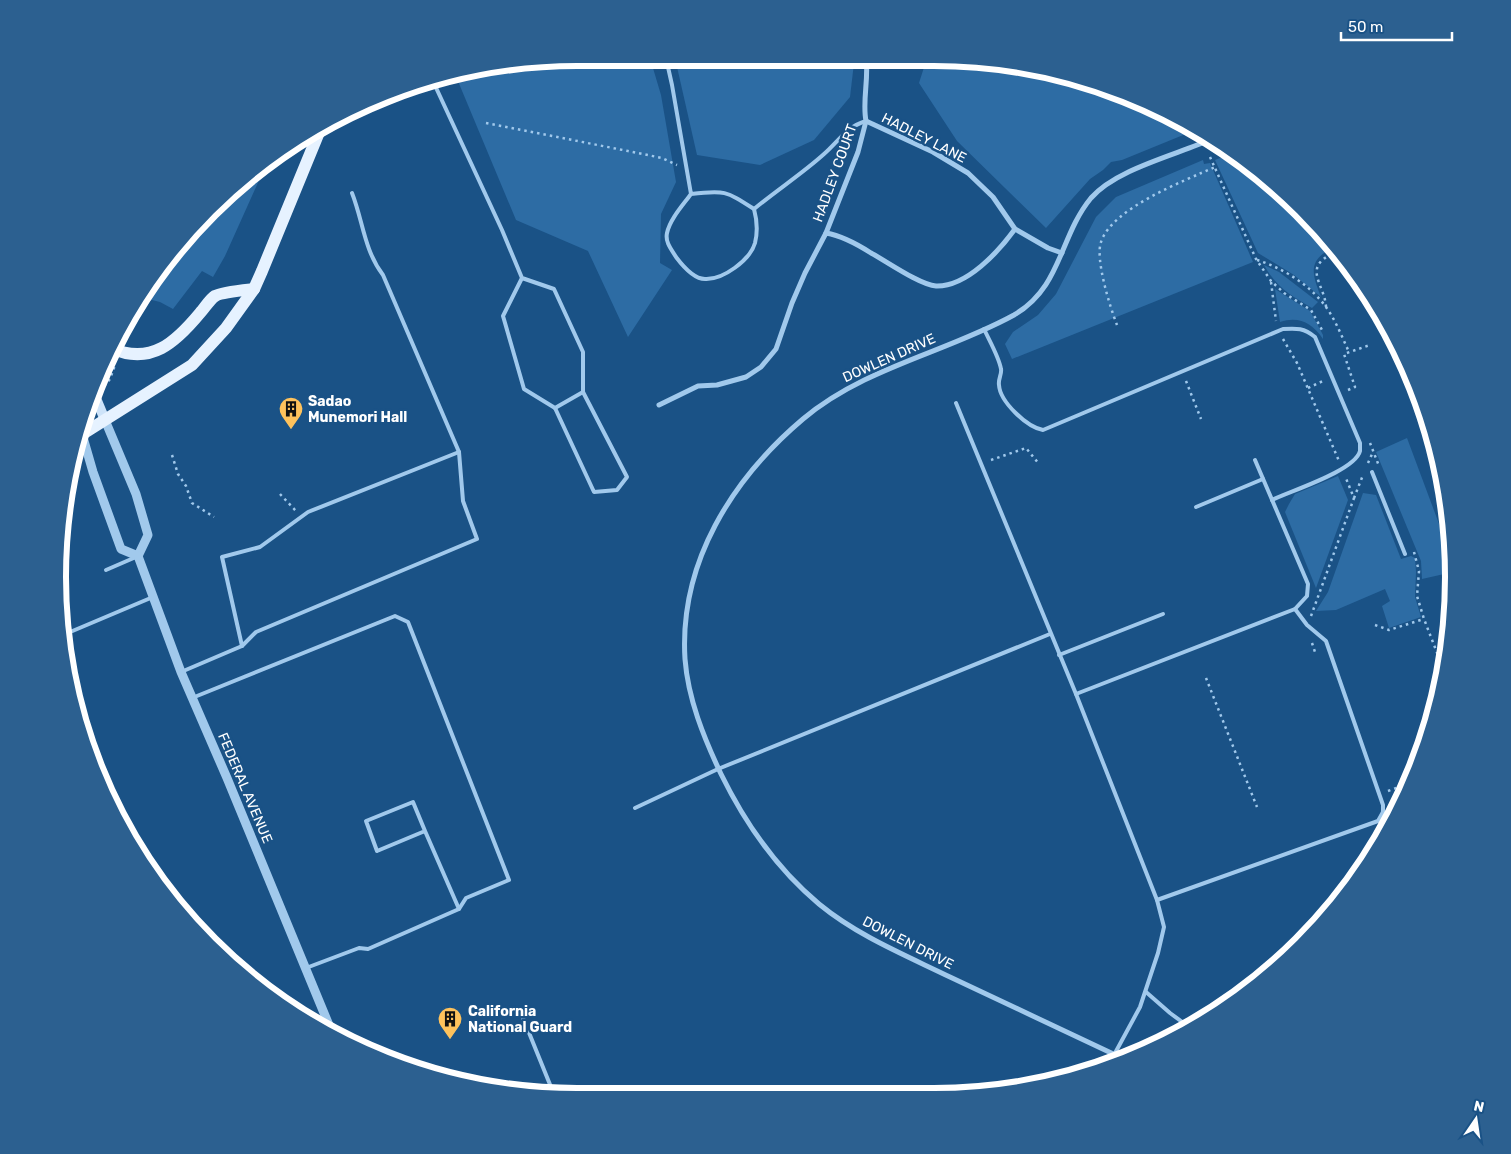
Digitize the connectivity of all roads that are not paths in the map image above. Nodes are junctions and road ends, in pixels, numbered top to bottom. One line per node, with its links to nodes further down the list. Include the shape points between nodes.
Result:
1 (668, 66): 8 (lane)
2 (866, 66): 4 (street, HADLEY LANE)
3 (435, 87): 13 (lane)
4 (866, 120): 9 (lane, via 854,124 824,155); 10 (street, HADLEY LANE, via 968,173 993,197); 11 (street, HADLEY COURT, via 858,152)
5 (317, 138): 14 (main road)
6 (1202, 143): 12 (street, DOWLEN DRIVE, via 1115,178 1093,196 1078,216)
7 (352, 193): 25 (lane, via 360,213 362,232 376,266 383,275)
8 (692, 194): 9 (lane, via 725,192); 9 (lane, via 672,222 667,233 668,245 694,275 704,280 721,277 750,254 755,244 757,220)
9 (754, 209)
10 (1015, 229): 11 (street, via 987,263 956,282 936,286 921,281 845,238); 12 (street, HADLEY LANE)
11 (826, 233): 20 (street, HADLEY COURT, via 798,288 776,349 761,367 746,378 698,386)
12 (1062, 253): 15 (street, DOWLEN DRIVE, via 1044,289 1031,303)
13 (522, 278): 17 (lane, via 554,289 583,352); 21 (lane, via 503,316 524,389)
14 (254, 289): 16 (main road, via 215,296 188,328 171,344 157,351 134,354); 22 (main road, via 226,328 192,365)
15 (984, 329): 29 (lane, via 1002,370 998,383 1008,406 1035,428 1043,430 1282,329 1306,330 1315,337 1360,443 1360,451 1351,464 1336,473); 44 (street, DOWLEN DRIVE, via 867,378 805,417 770,449 721,514 702,552 690,589 685,626 691,693 702,731)
16 (119, 351)
17 (583, 392): 21 (lane); 21 (lane, via 627,477 617,490 594,492)
18 (97, 402): 22 (main road)
19 (956, 403): 38 (lane)
20 (659, 405)
21 (555, 408)
22 (105, 420): 23 (main road); 32 (street, via 136,494 148,535)
23 (88, 430)
24 (85, 443): 32 (street, via 121,548)
25 (459, 452): 39 (lane, via 463,501 477,539 256,632); 39 (lane, via 308,512 260,547 222,557)
26 (1255, 460): 28 (lane)
27 (1372, 472): 31 (lane)
28 (1262, 479): 29 (lane); 30 (lane)
29 (1272, 500): 35 (lane, via 1308,584 1308,596)
30 (1196, 507)
31 (1405, 554)
32 (138, 556): 33 (lane); 34 (street, FEDERAL AVENUE)
33 (106, 570)
34 (153, 597): 37 (lane); 41 (street, FEDERAL AVENUE)
35 (1294, 609): 42 (lane); 47 (lane, via 1326,641 1380,795 1383,812 1378,821)
36 (1163, 614): 40 (lane)
37 (70, 632)
38 (1050, 634): 40 (lane); 44 (lane)
39 (242, 646): 41 (lane)
40 (1059, 655): 42 (lane)
41 (181, 672): 43 (street, FEDERAL AVENUE)
42 (1076, 694): 47 (lane)
43 (192, 698): 48 (lane, via 395,616 408,622 509,880 466,898); 49 (street, FEDERAL AVENUE)
44 (718, 768): 45 (lane); 56 (street, DOWLEN DRIVE, via 749,826 785,871 819,904 867,937)
45 (635, 808)
46 (425, 831): 46 (lane, via 377,851 366,821 413,802); 48 (lane)
47 (1157, 900): 50 (lane, via 1164,927)
48 (459, 909): 49 (lane, via 368,949 359,948)
49 (305, 968): 52 (street, FEDERAL AVENUE)
50 (1146, 992): 55 (lane); 56 (lane)
51 (518, 1008): 57 (lane)
52 (326, 1018): 53 (lane); 54 (street, FEDERAL AVENUE)
53 (323, 1019)
54 (327, 1022)
55 (1183, 1022)
56 (1114, 1055)
57 (551, 1087)

